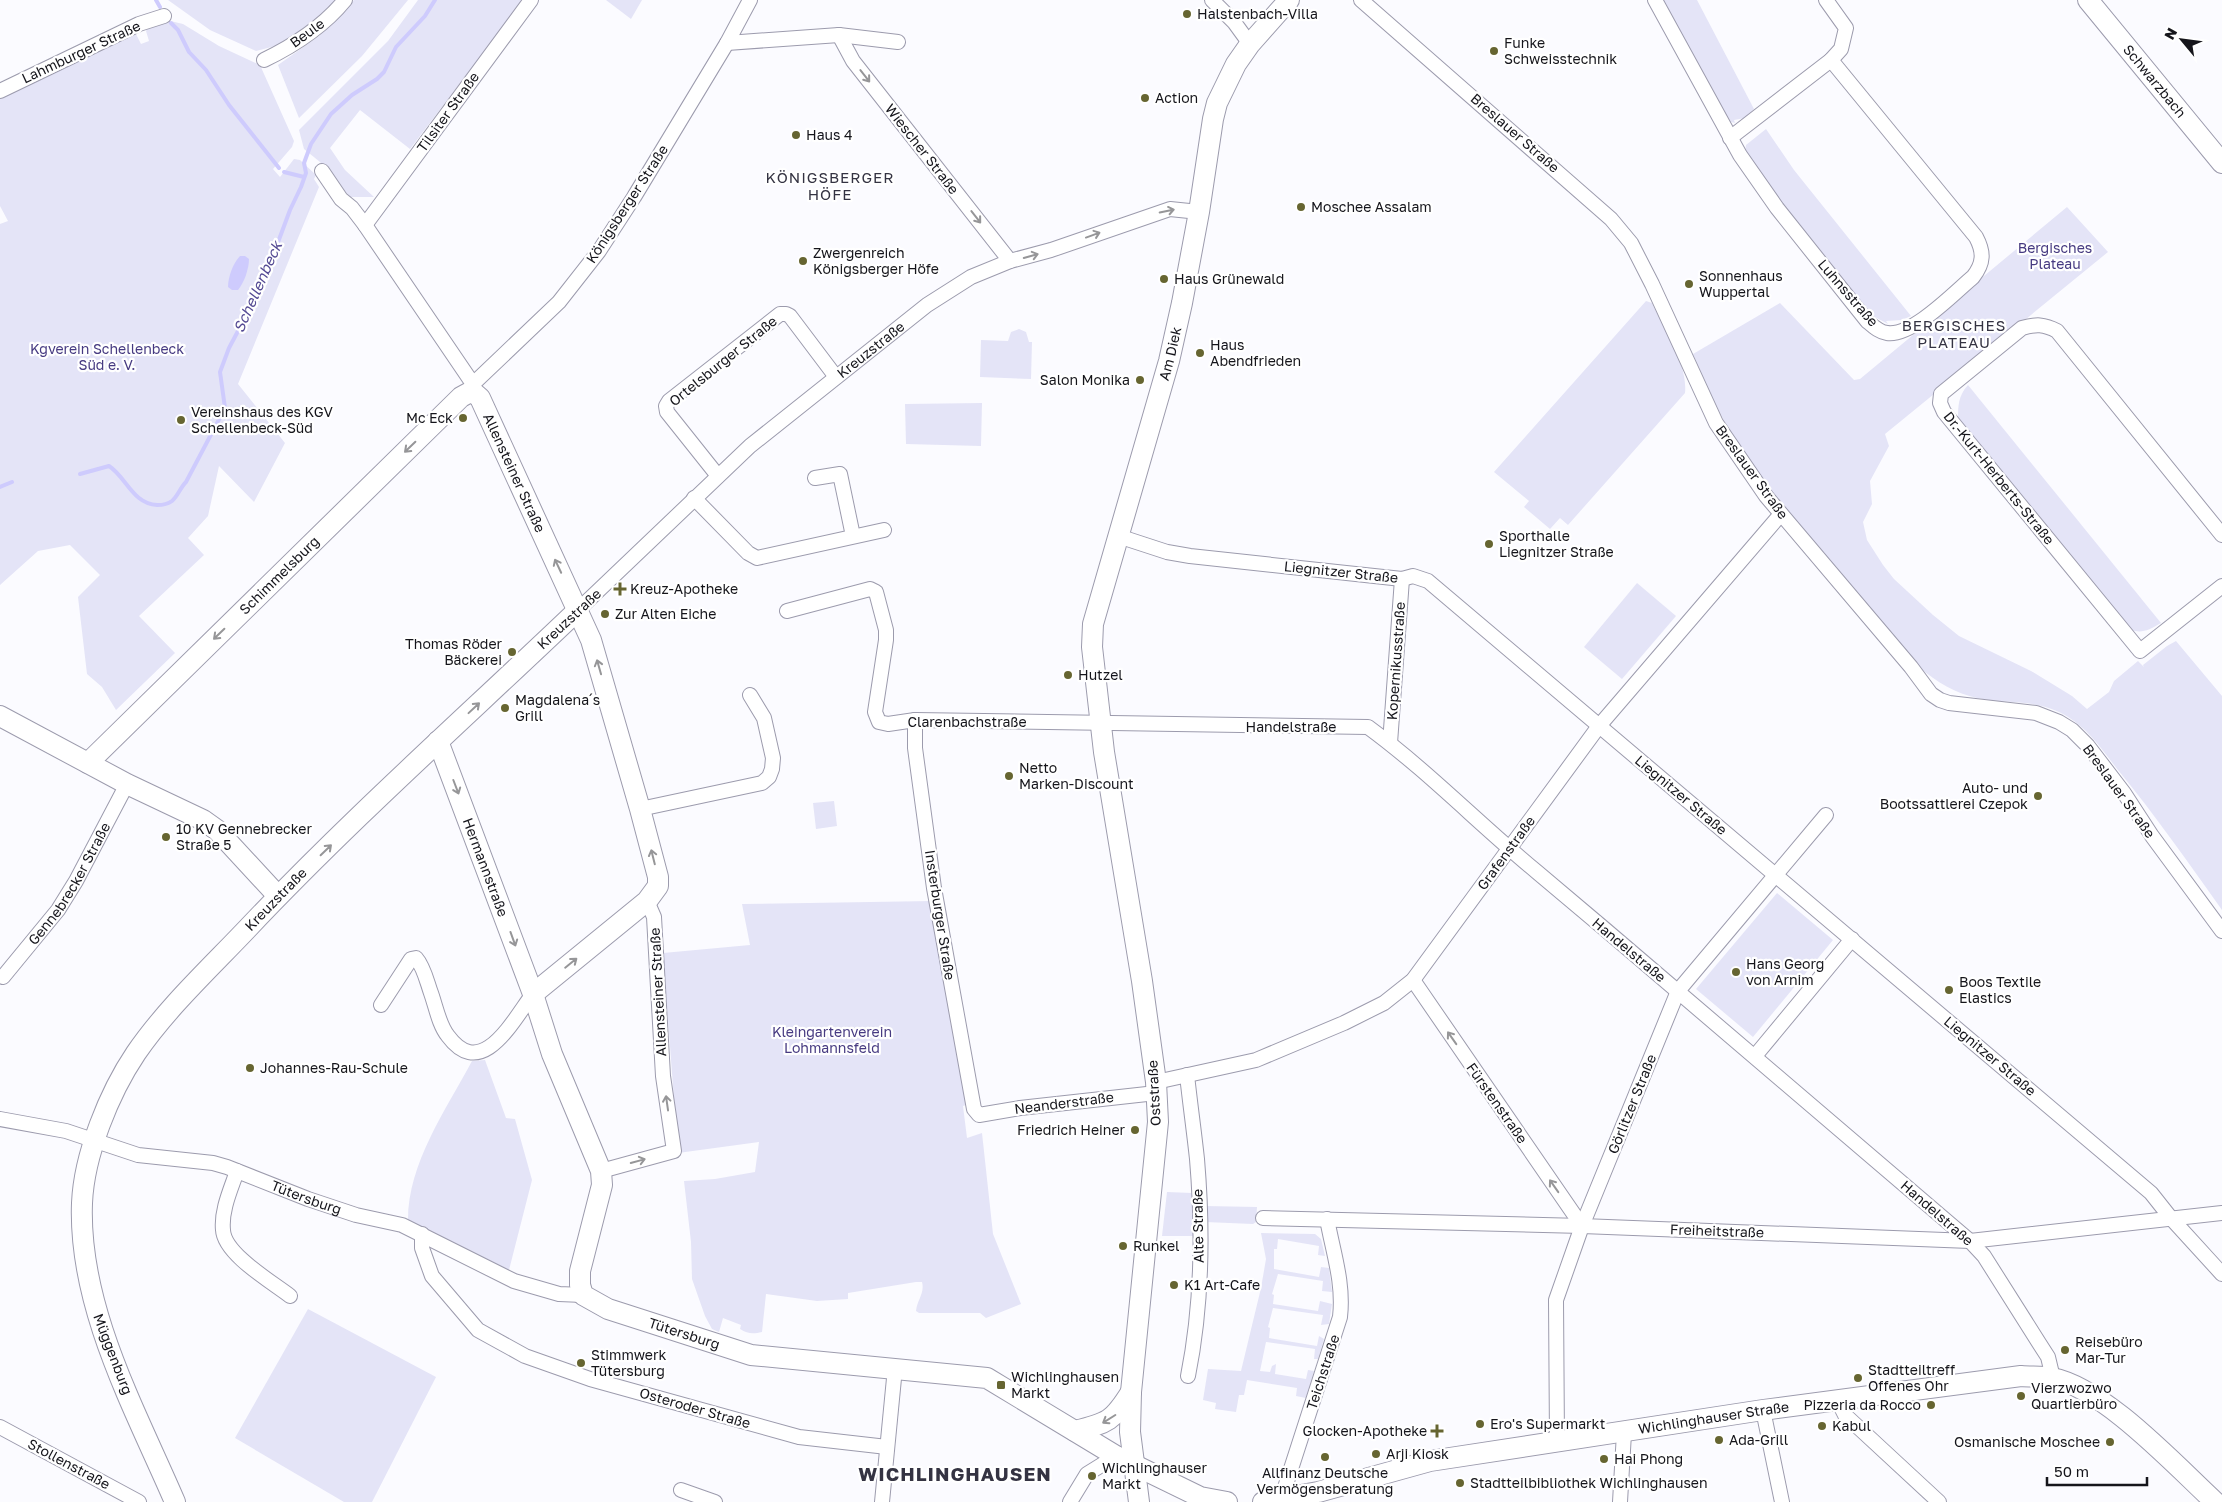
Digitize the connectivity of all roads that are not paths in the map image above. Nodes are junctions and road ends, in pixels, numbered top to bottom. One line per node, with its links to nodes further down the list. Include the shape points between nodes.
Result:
1 (345, 0): 15 (street, Beule, via 318,28)
2 (531, 0): 22 (street, Tilsiter Straße)
3 (750, 0): 13 (street, Königsberger Straße)
4 (1212, 0): 14 (street)
5 (1289, 0): 14 (street, Am Diek)
6 (1361, 0): 29 (street, Breslauer Straße, via 1611,219 1631,243 1716,423)
7 (1655, 0): 18 (street, Luhnsstraße)
8 (1826, 0): 16 (street, via 1846,28 1841,49)
9 (2088, 0): 19 (street, Schwarzbach)
10 (164, 16): 17 (street, Lahmburger Straße, via 139,24)
11 (839, 35): 12 (street); 13 (street); 23 (street, Wiescher Straße, one-way to 23, via 852,61)
12 (898, 42)
13 (727, 43): 25 (street, Königsberger Straße, via 599,251 559,302)
14 (1250, 44): 21 (street, Am Diek, via 1217,103)
15 (264, 60)
16 (1831, 60): 18 (street); 18 (street, Luhnsstraße, via 1982,247 1980,268 1916,324 1888,333 1868,321 1777,208)
17 (0, 91)
18 (1730, 138)
19 (2222, 163)
20 (322, 171): 22 (street, Allensteiner Straße, via 341,199)
21 (1199, 212): 23 (street, Kreuzstraße, one-way to 21, via 1170,208); 33 (street, Am Diek, via 1169,361)
22 (365, 225): 25 (street, Allensteiner Straße)
23 (1010, 261): 24 (street, Kreuzstraße, via 949,289)
24 (836, 377): 26 (street, Kreuzstraße); 26 (street, Ortelsburger Straße, via 790,316 780,314 669,401 667,412)
25 (472, 388): 36 (street, Allensteiner Straße, one-way to 25, via 480,398); 45 (street, Schimmelsburg, one-way to 45)
26 (718, 476): 28 (street, Kreuzstraße)
27 (815, 478): 32 (street, via 840,474)
28 (694, 498): 32 (street, via 748,553 757,558); 36 (street, Kreuzstraße)
29 (1781, 514): 42 (street, Grafenstraße); 53 (street, Breslauer Straße, via 1932,694 1949,703 2044,715 2078,735 2124,793)
30 (884, 530): 32 (street)
31 (2222, 535): 35 (street, Dr.-Kurt-Herberts-Straße, via 2067,343 2046,325 2022,328 1941,394 1944,412 2140,651)
32 (854, 536)
33 (1118, 536): 34 (street, Liegnitzer Straße, via 1190,556); 41 (street, Am Diek, via 1092,624)
34 (1402, 579): 42 (street, Liegnitzer Straße, via 1412,576 1428,581); 44 (street, Kopernikusstraße)
35 (2222, 586)
36 (578, 610): 43 (street, Kreuzstraße, one-way to 36); 47 (street, Allensteiner Straße, one-way to 36, via 591,640)
37 (787, 611): 40 (street, Clarenbachstraße, via 873,589 886,630 876,718 888,724)
38 (750, 695): 47 (street, via 764,718 773,758 769,777 762,783)
39 (0, 716): 45 (street)
40 (915, 720): 41 (street, Clarenbachstraße); 63 (street, Insterburger Straße, via 914,748 934,888)
41 (1101, 724): 44 (street, Handelstraße, via 1368,728); 62 (street, Oststraße)
42 (1599, 726): 49 (street, Grafenstraße); 50 (street, Liegnitzer Straße)
43 (438, 741): 51 (street, Kreuzstraße, one-way to 43); 58 (street, Hermannstraße, one-way to 58)
44 (1390, 743): 49 (street, Handelstraße)
45 (88, 763): 46 (street)
46 (127, 784): 51 (street, via 217,830); 55 (street, Gennebrecker Straße, via 62,903)
47 (640, 809): 52 (street, Allensteiner Straße, one-way to 47, via 658,886 658,876)
48 (1826, 815): 50 (street, Görlitzer Straße)
49 (1509, 849): 56 (street, Grafenstraße); 57 (street, Handelstraße)
50 (1775, 875): 54 (street, Liegnitzer Straße); 57 (street, Görlitzer Straße)
51 (278, 896): 65 (street, Kreuzstraße, via 159,1023 135,1055)
52 (647, 901): 58 (street, one-way to 52); 67 (street, Allensteiner Straße, one-way to 52, via 674,1151 663,1076 654,917)
53 (2222, 931)
54 (1852, 939): 60 (street); 69 (street, Liegnitzer Straße, via 2151,1193)
55 (3, 977)
56 (1412, 980): 61 (street, Grafenstraße, via 1384,1003 1344,1024 1256,1060); 72 (street, Fürstenstraße, one-way to 56)
57 (1678, 991): 60 (street, Handelstraße); 72 (street, Görlitzer Straße)
58 (533, 994): 59 (street, via 491,1048 473,1054 447,1036 416,958 411,959); 67 (street, Hermannstraße, via 552,1054)
59 (381, 1006)
60 (1755, 1056): 74 (street, Handelstraße)
61 (1187, 1075): 62 (street, Grafenstraße); 79 (street, Alte Straße, via 1197,1159 1199,1217 1199,1285)
62 (1156, 1087): 63 (street, Neanderstraße, via 980,1115); 81 (street, Oststraße, via 1158,1122)
63 (974, 1109)
64 (0, 1119): 65 (street, Tütersburg)
65 (94, 1139): 66 (street, Tütersburg, via 138,1155 213,1163); 95 (street, Müggenburg, via 85,1170 82,1205 85,1245 98,1317 110,1354)
66 (237, 1171): 73 (street, Tütersburg, via 308,1199 356,1215 402,1225); 77 (street, via 223,1216 222,1232 226,1242 248,1265)
67 (601, 1171): 76 (street, Hermannstraße, via 602,1186 580,1270)
68 (2222, 1213): 69 (street, Freiheitstraße)
69 (2170, 1217): 74 (street, Freiheitstraße); 75 (street)
70 (1264, 1218): 71 (street, Freiheitstraße)
71 (1327, 1219): 72 (street, Freiheitstraße); 93 (street, Teichstraße, via 1340,1279 1340,1317)
72 (1582, 1226): 74 (street, Freiheitstraße); 87 (street, Görlitzer Straße, via 1556,1300)
73 (422, 1234): 76 (street, Tütersburg, via 514,1281 559,1294); 88 (street, Osteroder Straße, via 422,1248 432,1276 478,1330 525,1356 590,1379 799,1437)
74 (1970, 1241): 80 (street, Handelstraße, via 1984,1256 2048,1357)
75 (2222, 1274)
76 (583, 1295): 78 (street, Tütersburg, via 608,1309 751,1355)
77 (290, 1296)
78 (895, 1368): 85 (street, Tütersburg, via 987,1378); 88 (street)
79 (1188, 1376)
80 (2053, 1378): 82 (street, Wichlinghauser Straße, via 2011,1377); 104 (street, Wichlinghauser Straße, via 2078,1387 2105,1404)
81 (1131, 1392): 85 (street, one-way to 85, via 1118,1414 1105,1423); 90 (street, Oststraße, via 1130,1432)
82 (1838, 1401): 83 (street, Wichlinghauser Straße); 103 (street, via 1845,1415)
83 (1763, 1410): 86 (street, Wichlinghauser Straße); 102 (street)
84 (0, 1427): 94 (street, Stollenstraße)
85 (1075, 1431): 89 (street, Tütersburg)
86 (1624, 1432): 87 (street, Wichlinghauser Straße); 101 (street)
87 (1557, 1441): 93 (street, Wichlinghauser Straße, via 1430,1461)
88 (887, 1447): 97 (street)
89 (1116, 1456): 90 (street, Tütersburg); 98 (street, via 1087,1474)
90 (1134, 1465): 92 (street); 99 (street, Oststraße)
91 (681, 1490): 96 (street)
92 (1194, 1500): 100 (street)
93 (1281, 1500)
94 (139, 1502)
95 (175, 1502)
96 (715, 1502)
97 (882, 1502)
98 (1070, 1502)
99 (1139, 1502)
100 (1227, 1502)
101 (1620, 1502)
102 (1782, 1502)
103 (1939, 1502)
104 (2215, 1502)

